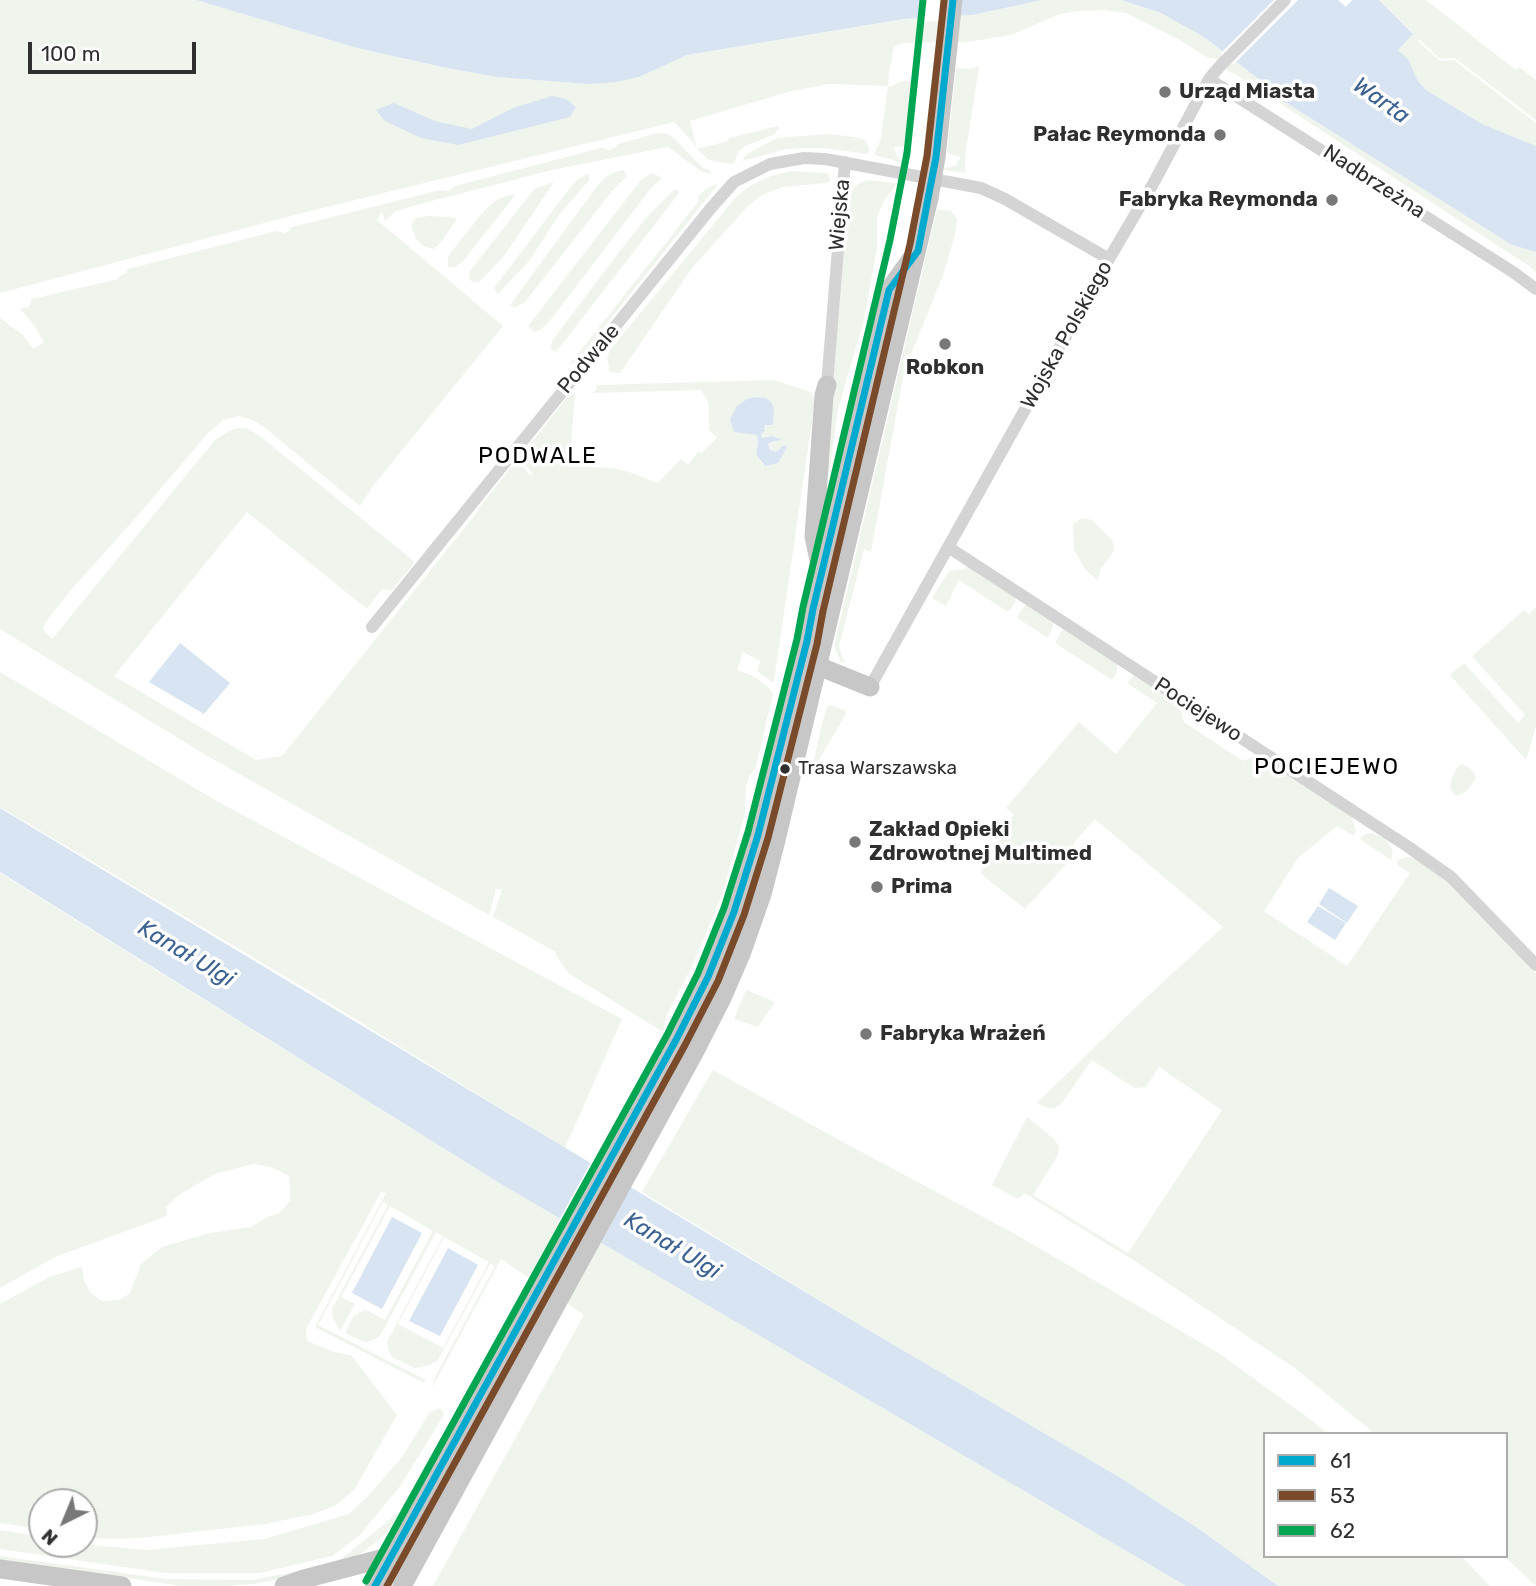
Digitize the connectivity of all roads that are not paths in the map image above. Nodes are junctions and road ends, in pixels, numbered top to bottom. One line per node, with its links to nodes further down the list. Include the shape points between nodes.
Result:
1 (953, 0): 5 (main road, bridge, via 936,157)
2 (1285, 0): 3 (street, Wojska Polskiego)
3 (1209, 79): 6 (street, Wojska Polskiego); 7 (street, Nadbrzeżna)
4 (845, 162): 6 (street, Wiejska, via 981,188); 8 (street, Wiejska); 11 (street, Podwale, via 804,158 781,162 734,182)
5 (918, 251): 10 (main road, via 889,290); 13 (main road)
6 (1109, 259): 9 (street, Wojska Polskiego)
7 (1536, 289)
8 (827, 385): 10 (main road, via 814,536)
9 (948, 547): 14 (street, Wojska Polskiego); 15 (street, Pociejewo, via 1451,877)
10 (821, 573): 12 (main road)
11 (372, 626)
12 (807, 641): 13 (main road); 16 (main road, via 758,835 708,977)
13 (818, 666): 14 (main road); 21 (main road, via 768,874 722,998)
14 (870, 687)
15 (1536, 965)
16 (391, 1556): 19 (main road); 20 (main road)
17 (0, 1569): 18 (main road)
18 (122, 1586)
19 (284, 1586)
20 (376, 1586)
21 (402, 1586)

